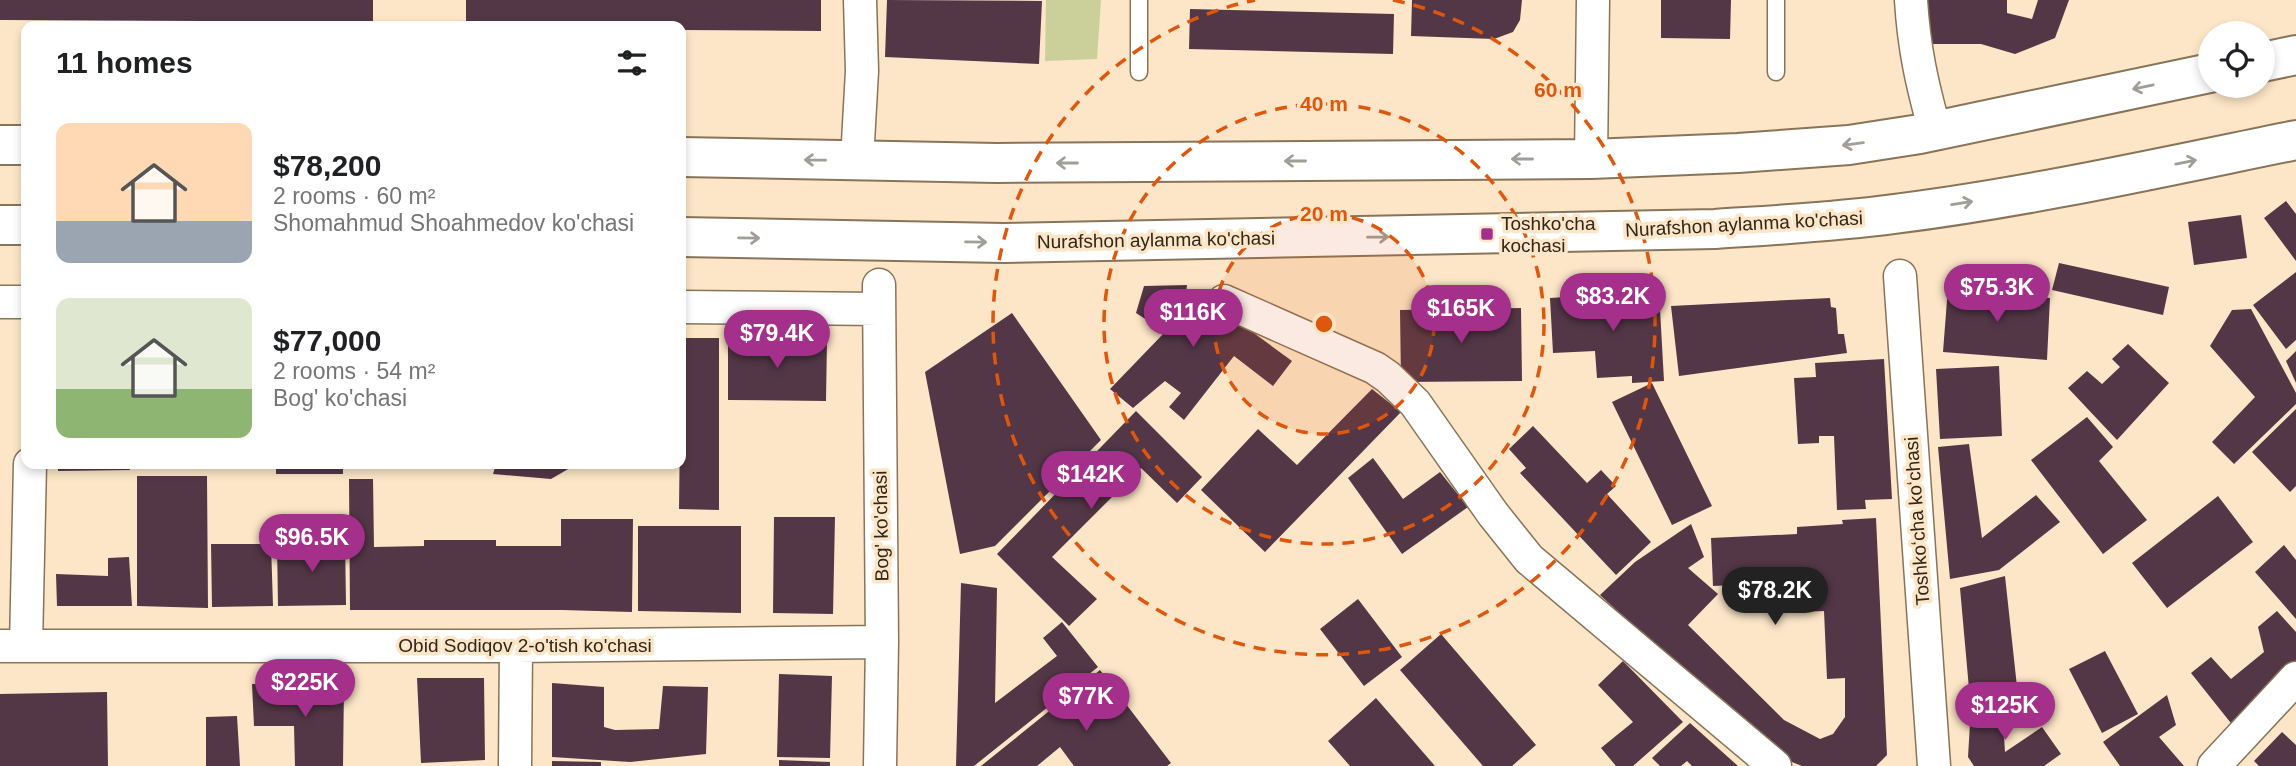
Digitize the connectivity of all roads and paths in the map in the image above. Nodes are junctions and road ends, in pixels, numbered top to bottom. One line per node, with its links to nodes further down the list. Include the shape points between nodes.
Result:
1 (860, 0): 17 (street)
2 (1139, 0): 8 (lane)
3 (1593, 0): 16 (street)
4 (1776, 0): 9 (lane)
5 (1911, 0): 11 (street, via 1918,70)
6 (2296, 55): 7 (main road)
7 (2275, 59)
8 (1139, 72)
9 (1776, 72)
10 (2198, 76): 11 (main road, one-way to 11)
11 (1935, 131): 16 (main road, one-way to 16, via 1849,145)
12 (2296, 140): 20 (main road, Nurafshon aylanma ko'chasi, one-way to 12, via 1004,243 1751,227 1980,201)
13 (0, 145): 14 (main road)
14 (21, 145)
15 (686, 157): 17 (main road, one-way to 15)
16 (1591, 159): 17 (main road, one-way to 17)
17 (857, 160)
18 (0, 225): 19 (main road)
19 (21, 225)
20 (686, 237)
21 (1900, 276): 34 (street, Toshkoʻcha koʻchasi)
22 (1224, 301): 33 (street, via 1388,377 1415,403 1529,559)
23 (0, 302): 24 (street)
24 (21, 302)
25 (686, 307): 27 (street, Bog' ko'chasi, via 879,297)
26 (30, 469): 28 (street)
27 (882, 642): 29 (street, Obid Sodiqov 2-o'tish ko'chasi); 32 (street, Bog' ko'chasi)
28 (13, 646): 29 (street, Obid Sodiqov 2-o'tish ko'chasi)
29 (516, 646): 31 (street)
30 (2296, 678): 35 (street)
31 (515, 766)
32 (880, 766)
33 (1775, 766)
34 (1934, 766)
35 (2214, 766)

